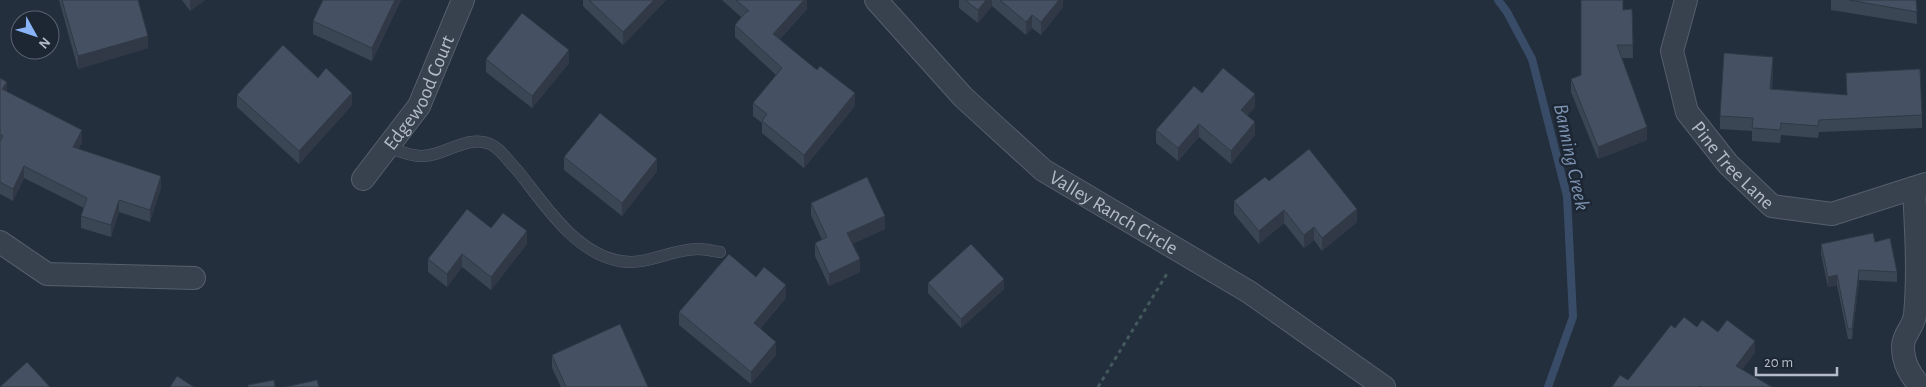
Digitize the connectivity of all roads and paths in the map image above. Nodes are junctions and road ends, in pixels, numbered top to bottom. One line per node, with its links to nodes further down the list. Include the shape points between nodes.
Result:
1 (463, 0): 4 (street, Edgewood Court, via 419,106)
2 (876, 0): 9 (street, Valley Ranch Circle, via 963,97 1043,170)
3 (1686, 0): 6 (street, Pine Tree Lane, via 1672,51 1687,112 1728,164 1772,206 1832,214)
4 (388, 147): 5 (street, Edgewood Court); 8 (lane, via 422,157 482,141 493,145 574,237 594,252 619,261 637,262 697,248)
5 (363, 179)
6 (1920, 186): 13 (street, via 1915,322 1903,344 1904,362)
7 (0, 242): 10 (street, via 47,274)
8 (720, 252)
9 (1180, 252): 11 (path); 12 (street, Valley Ranch Circle, via 1249,292)
10 (194, 278)
11 (1098, 387)
12 (1384, 387)
13 (1921, 387)

